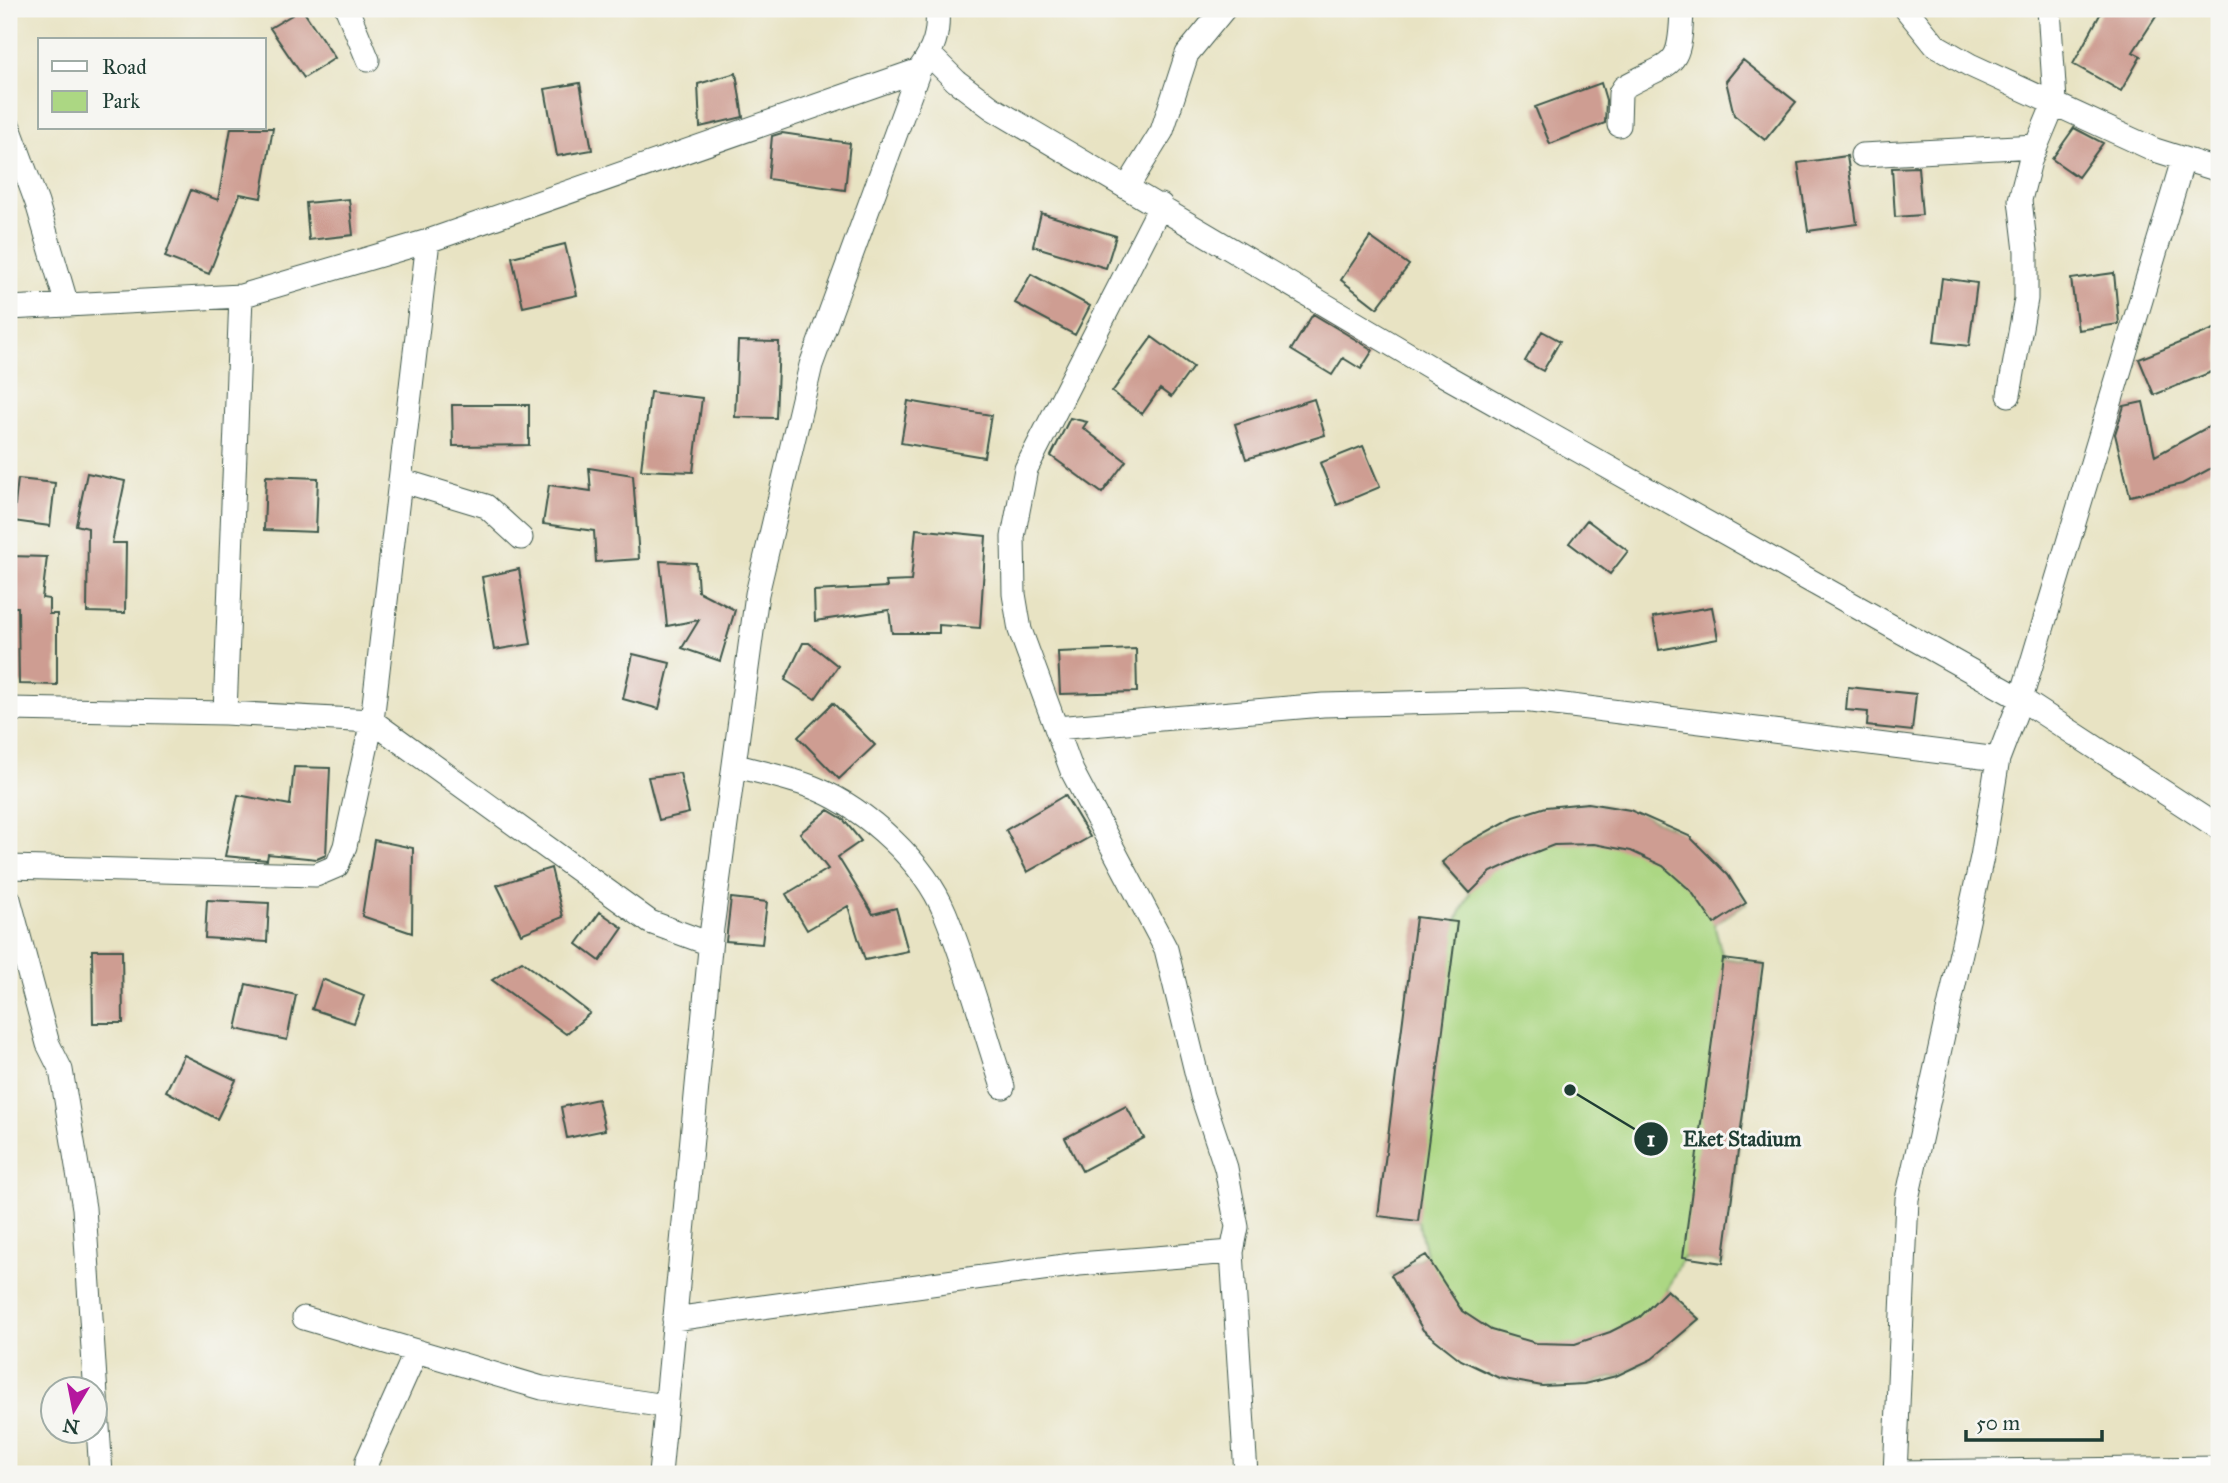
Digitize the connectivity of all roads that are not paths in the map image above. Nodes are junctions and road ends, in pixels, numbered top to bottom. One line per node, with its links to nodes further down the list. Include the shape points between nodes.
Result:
1 (347, 9): 7 (street)
2 (937, 9): 8 (street, via 939,33)
3 (1224, 9): 16 (street, via 1188,54 1162,131)
4 (1682, 9): 10 (street, via 1680,50 1668,65 1624,87)
5 (1906, 9): 9 (street, via 1935,45)
6 (2049, 9): 9 (street)
7 (368, 60)
8 (925, 63): 16 (street, via 992,108); 18 (street); 31 (street, via 811,365 757,594)
9 (2055, 102): 12 (street); 14 (street)
10 (1619, 125)
11 (9, 127): 20 (street)
12 (2036, 146): 13 (street); 22 (street, via 2020,200 2026,299)
13 (1862, 155)
14 (2183, 160): 15 (street); 25 (street)
15 (2219, 170)
16 (1128, 186): 17 (street)
17 (1161, 205): 25 (street, via 1435,370); 29 (street, via 1026,469 1013,537 1014,594 1020,630)
18 (428, 241): 19 (street); 23 (street)
19 (241, 296): 20 (street); 27 (street)
20 (67, 305): 21 (street)
21 (9, 309)
22 (2009, 395)
23 (400, 480): 24 (street, via 485,506); 28 (street)
24 (521, 538)
25 (2021, 699): 30 (street); 32 (street)
26 (9, 709): 27 (street)
27 (225, 713): 28 (street)
28 (372, 721): 33 (street, via 345,846 337,866 316,875); 35 (street, via 650,922)
29 (1056, 729): 30 (street, via 1323,705 1522,700); 37 (street, via 1072,771 1166,949 1202,1096 1226,1168 1237,1227)
30 (1998, 759): 43 (street, via 1982,857 1907,1199)
31 (734, 765): 35 (street); 36 (street, via 817,789 862,814 888,835 916,868 944,911)
32 (2219, 828)
33 (9, 867)
34 (9, 898): 44 (street, via 48,1044 61,1070 84,1208)
35 (710, 944): 39 (street)
36 (1003, 1087)
37 (1232, 1252): 39 (street, via 1079,1264); 47 (street)
38 (304, 1318): 40 (street)
39 (674, 1319): 41 (street)
40 (416, 1352): 41 (street, via 542,1388); 45 (street, via 367,1461)
41 (666, 1406): 46 (street)
42 (2219, 1468): 43 (street)
43 (1896, 1473)
44 (101, 1474)
45 (366, 1474)
46 (660, 1474)
47 (1246, 1474)

